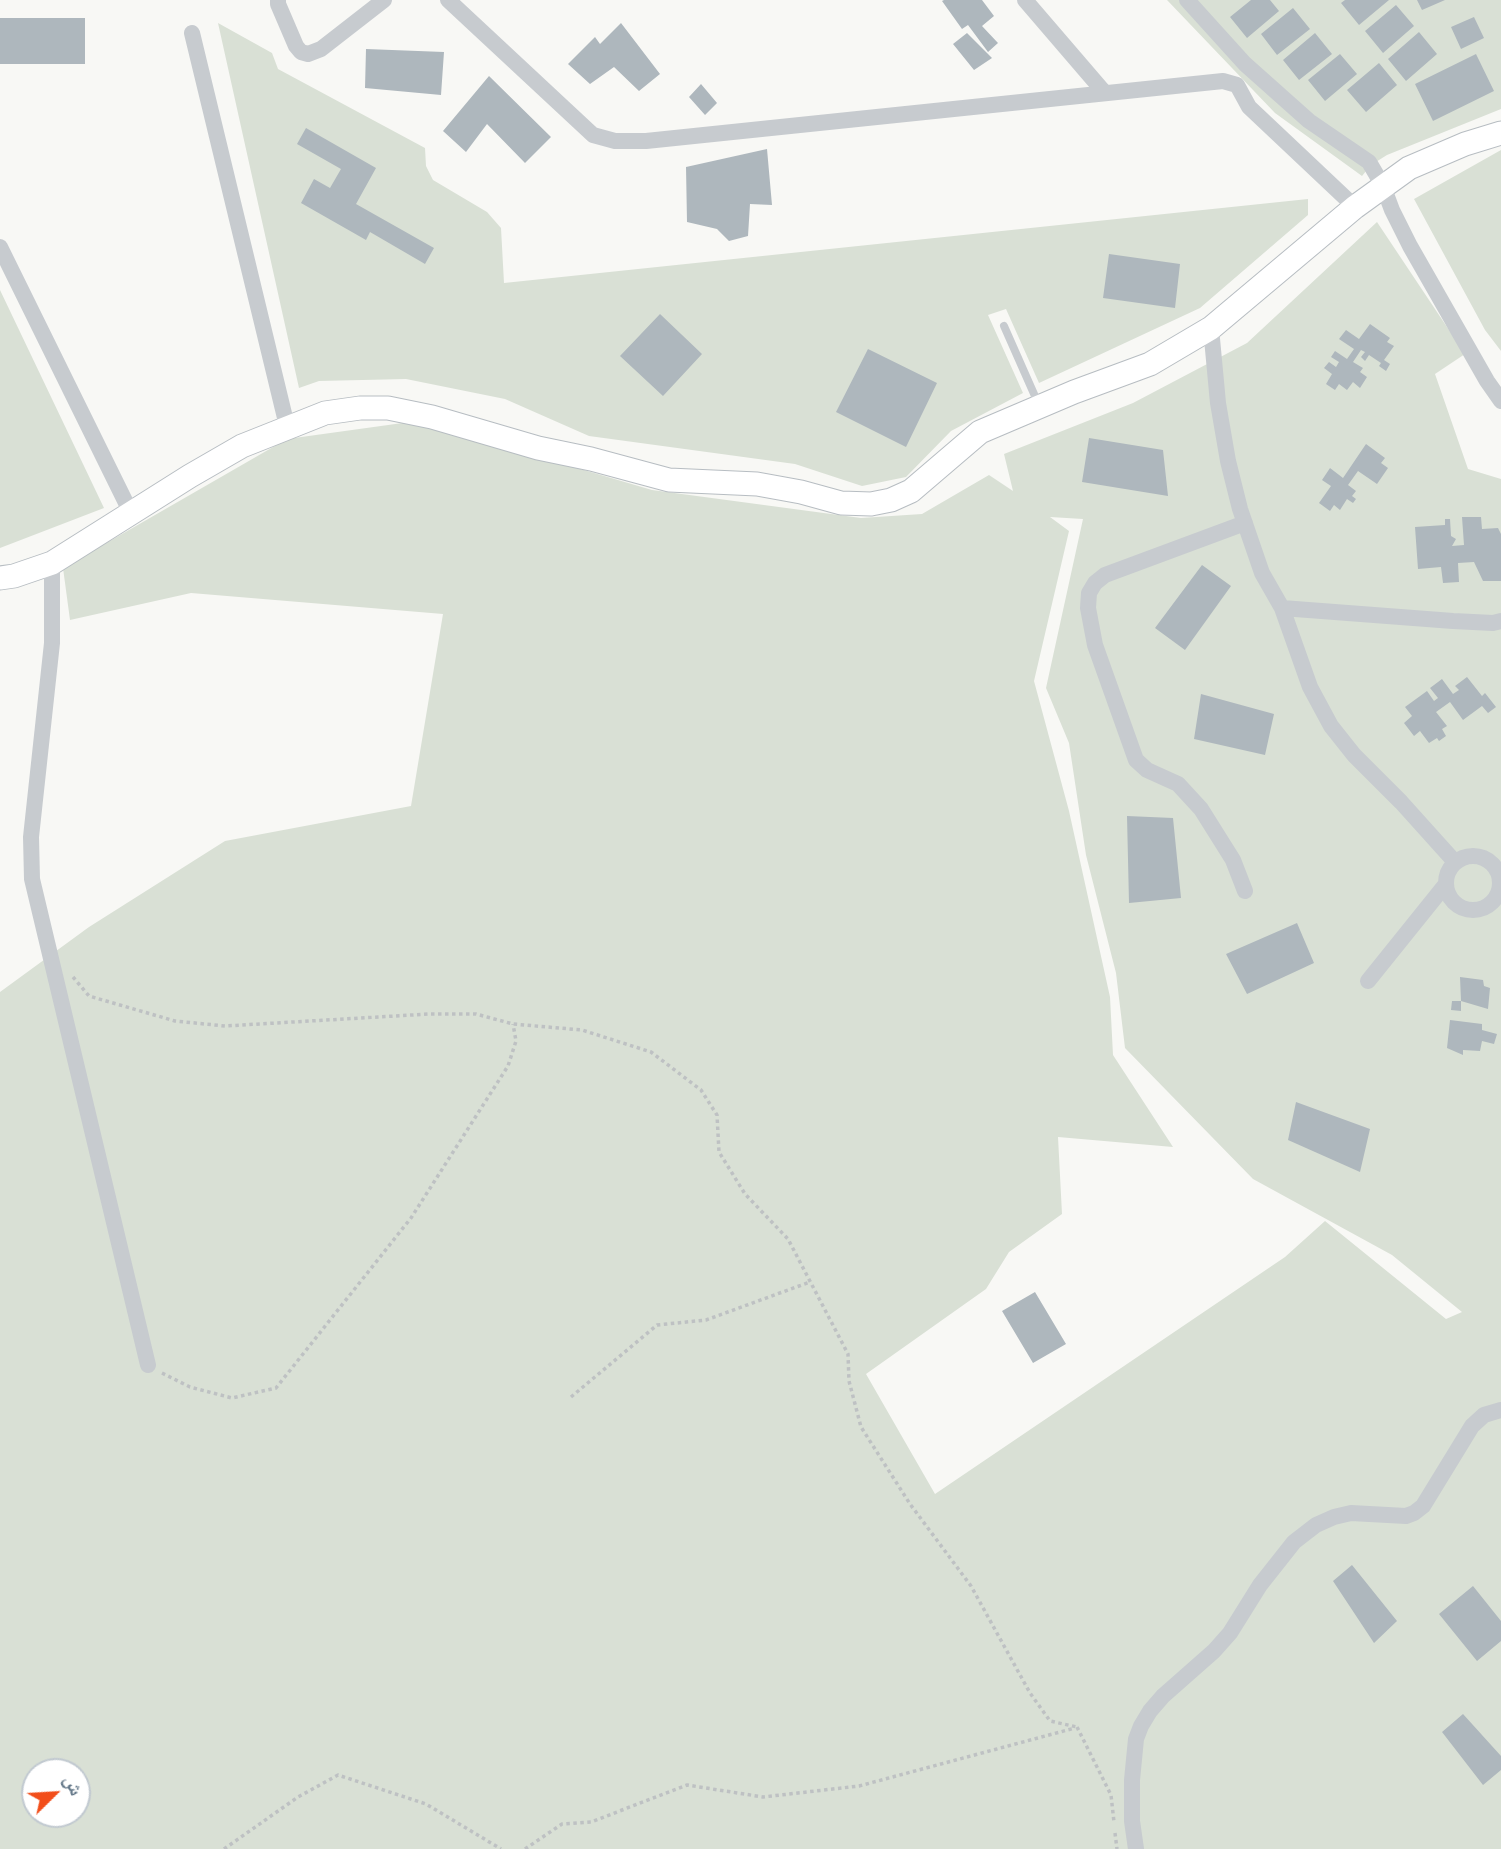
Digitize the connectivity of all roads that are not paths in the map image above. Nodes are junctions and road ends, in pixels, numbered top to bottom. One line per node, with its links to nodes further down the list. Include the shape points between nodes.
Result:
1 (278, 0): 2 (street, via 296,46 308,54 321,50)
2 (384, 0)
3 (448, 0): 7 (street, via 593,135 615,141)
4 (1025, 0): 7 (street)
5 (1187, 0): 9 (street, via 1245,64 1300,113 1369,162)
6 (192, 33): 16 (street)
7 (1104, 92): 10 (street, via 1223,81 1237,85 1249,107)
8 (1501, 133): 9 (street, via 1409,168)
9 (1383, 186): 10 (street); 14 (street, via 1416,258)
10 (1355, 207): 13 (street)
11 (0, 247): 17 (street)
12 (1004, 326): 15 (lane)
13 (1211, 328): 15 (street, via 1150,364); 18 (street, via 1228,461)
14 (1501, 401)
15 (1040, 406): 16 (street, via 980,432 911,491 871,504 841,503 757,484 668,480 388,408 325,413)
16 (287, 426): 17 (street, via 242,446)
17 (131, 513): 19 (street)
18 (1245, 523): 21 (street, via 1262,573); 26 (street, via 1105,575 1089,593 1088,608 1095,646 1136,760 1178,784 1201,809 1233,860)
19 (52, 563): 20 (street); 28 (street, via 52,643 31,837 32,879)
20 (0, 578)
21 (1282, 608): 22 (street); 23 (street, via 1310,687 1331,726)
22 (1501, 621)
23 (1455, 862): 24 (street, via 1476,856); 25 (street)
24 (1498, 867): 25 (street, via 1498,892 1481,909 1457,905)
25 (1446, 884): 27 (street)
26 (1245, 891)
27 (1368, 981)
28 (148, 1366)
29 (1501, 1410): 30 (street, via 1484,1415 1472,1426 1415,1513 1350,1513 1316,1525 1294,1542 1230,1633 1150,1711 1136,1739 1133,1766)
30 (1136, 1849)

